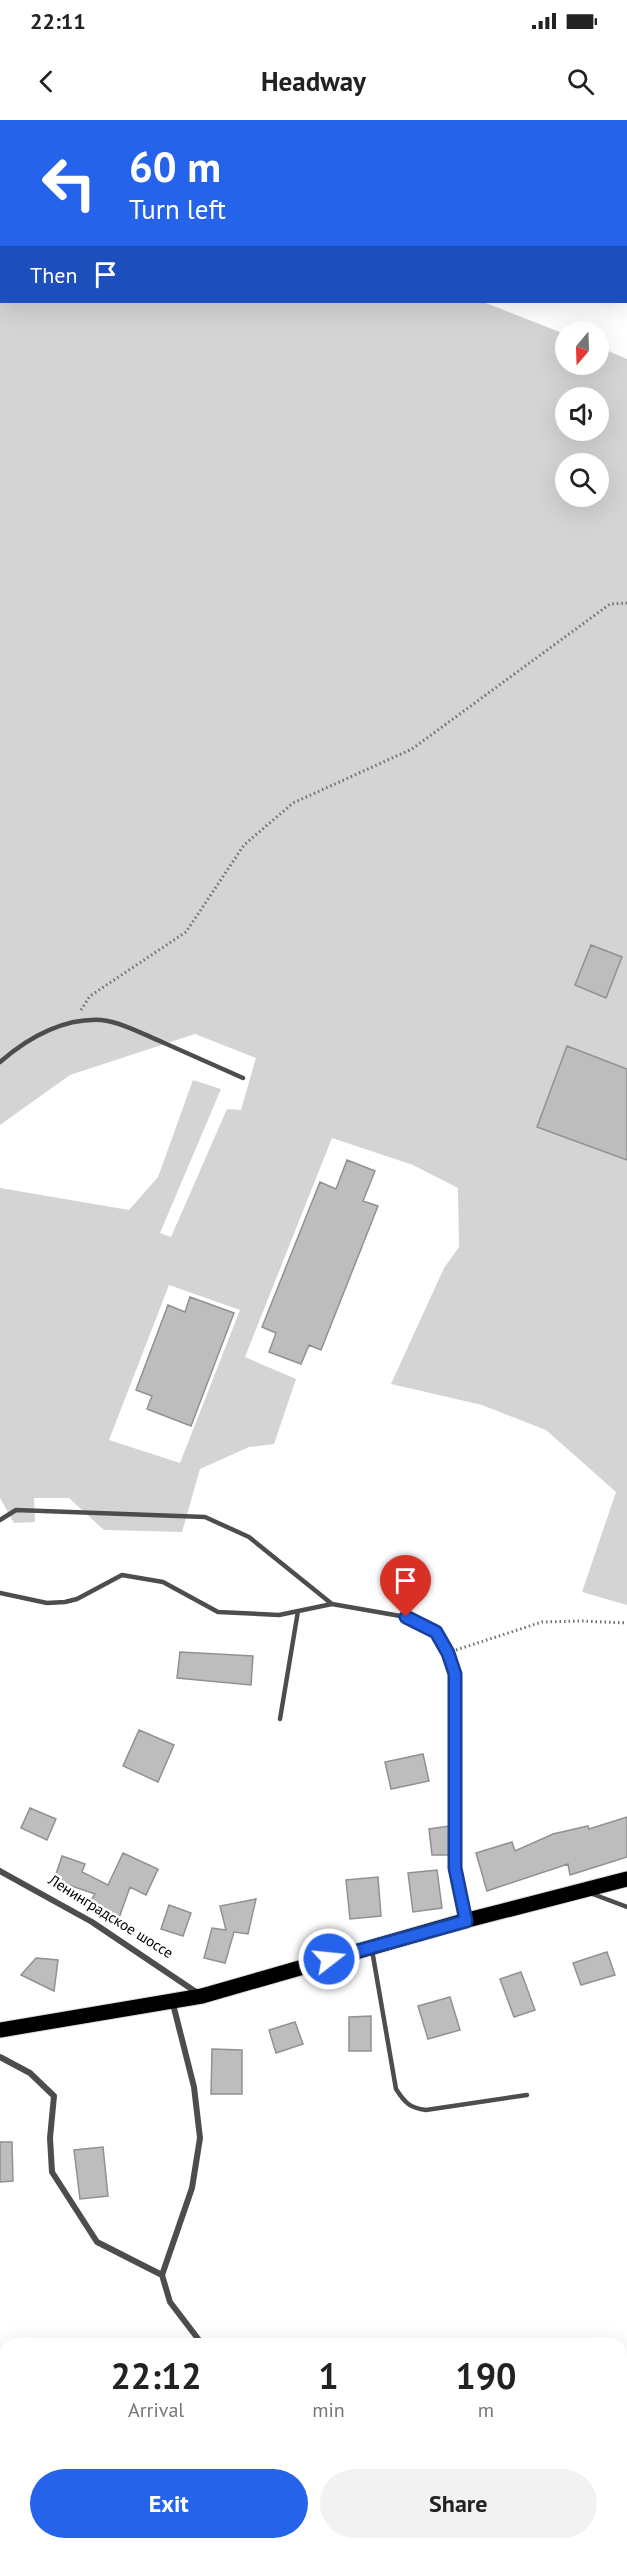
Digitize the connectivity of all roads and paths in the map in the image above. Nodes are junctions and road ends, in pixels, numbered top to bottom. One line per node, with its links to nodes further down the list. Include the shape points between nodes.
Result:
1 (627, 603): 2 (path, via 610,604 412,748 293,803 244,845 186,932 90,996)
2 (74, 1022): 3 (lane, via 57,1026); 4 (lane, via 102,1020 126,1027)
3 (0, 1062)
4 (243, 1078)
5 (0, 1520): 7 (lane, via 16,1510 205,1517 249,1537)
6 (0, 1593): 8 (lane, via 47,1603 65,1602 122,1575 163,1582 218,1612 279,1615)
7 (332, 1604): 8 (lane); 10 (lane, via 406,1617 436,1632)
8 (298, 1611): 11 (lane)
9 (627, 1623): 10 (path, via 542,1622)
10 (448, 1653): 16 (lane, via 455,1674 455,1868)
11 (280, 1719)
12 (0, 1870): 18 (street, Ленинградское шоссе, via 92,1922)
13 (627, 1879): 14 (main road)
14 (584, 1890): 15 (lane); 16 (main road)
15 (627, 1906)
16 (466, 1921): 17 (main road)
17 (372, 1947): 18 (main road); 22 (lane, via 396,2089 404,2101 413,2109 426,2110)
18 (202, 1995): 19 (main road)
19 (172, 2000): 20 (main road); 23 (street, via 195,2087 200,2138 192,2188)
20 (0, 2030)
21 (0, 2057): 23 (street, via 30,2073 54,2096 52,2172 97,2242)
22 (527, 2095)
23 (162, 2276): 24 (street, via 170,2302)
24 (197, 2338)

